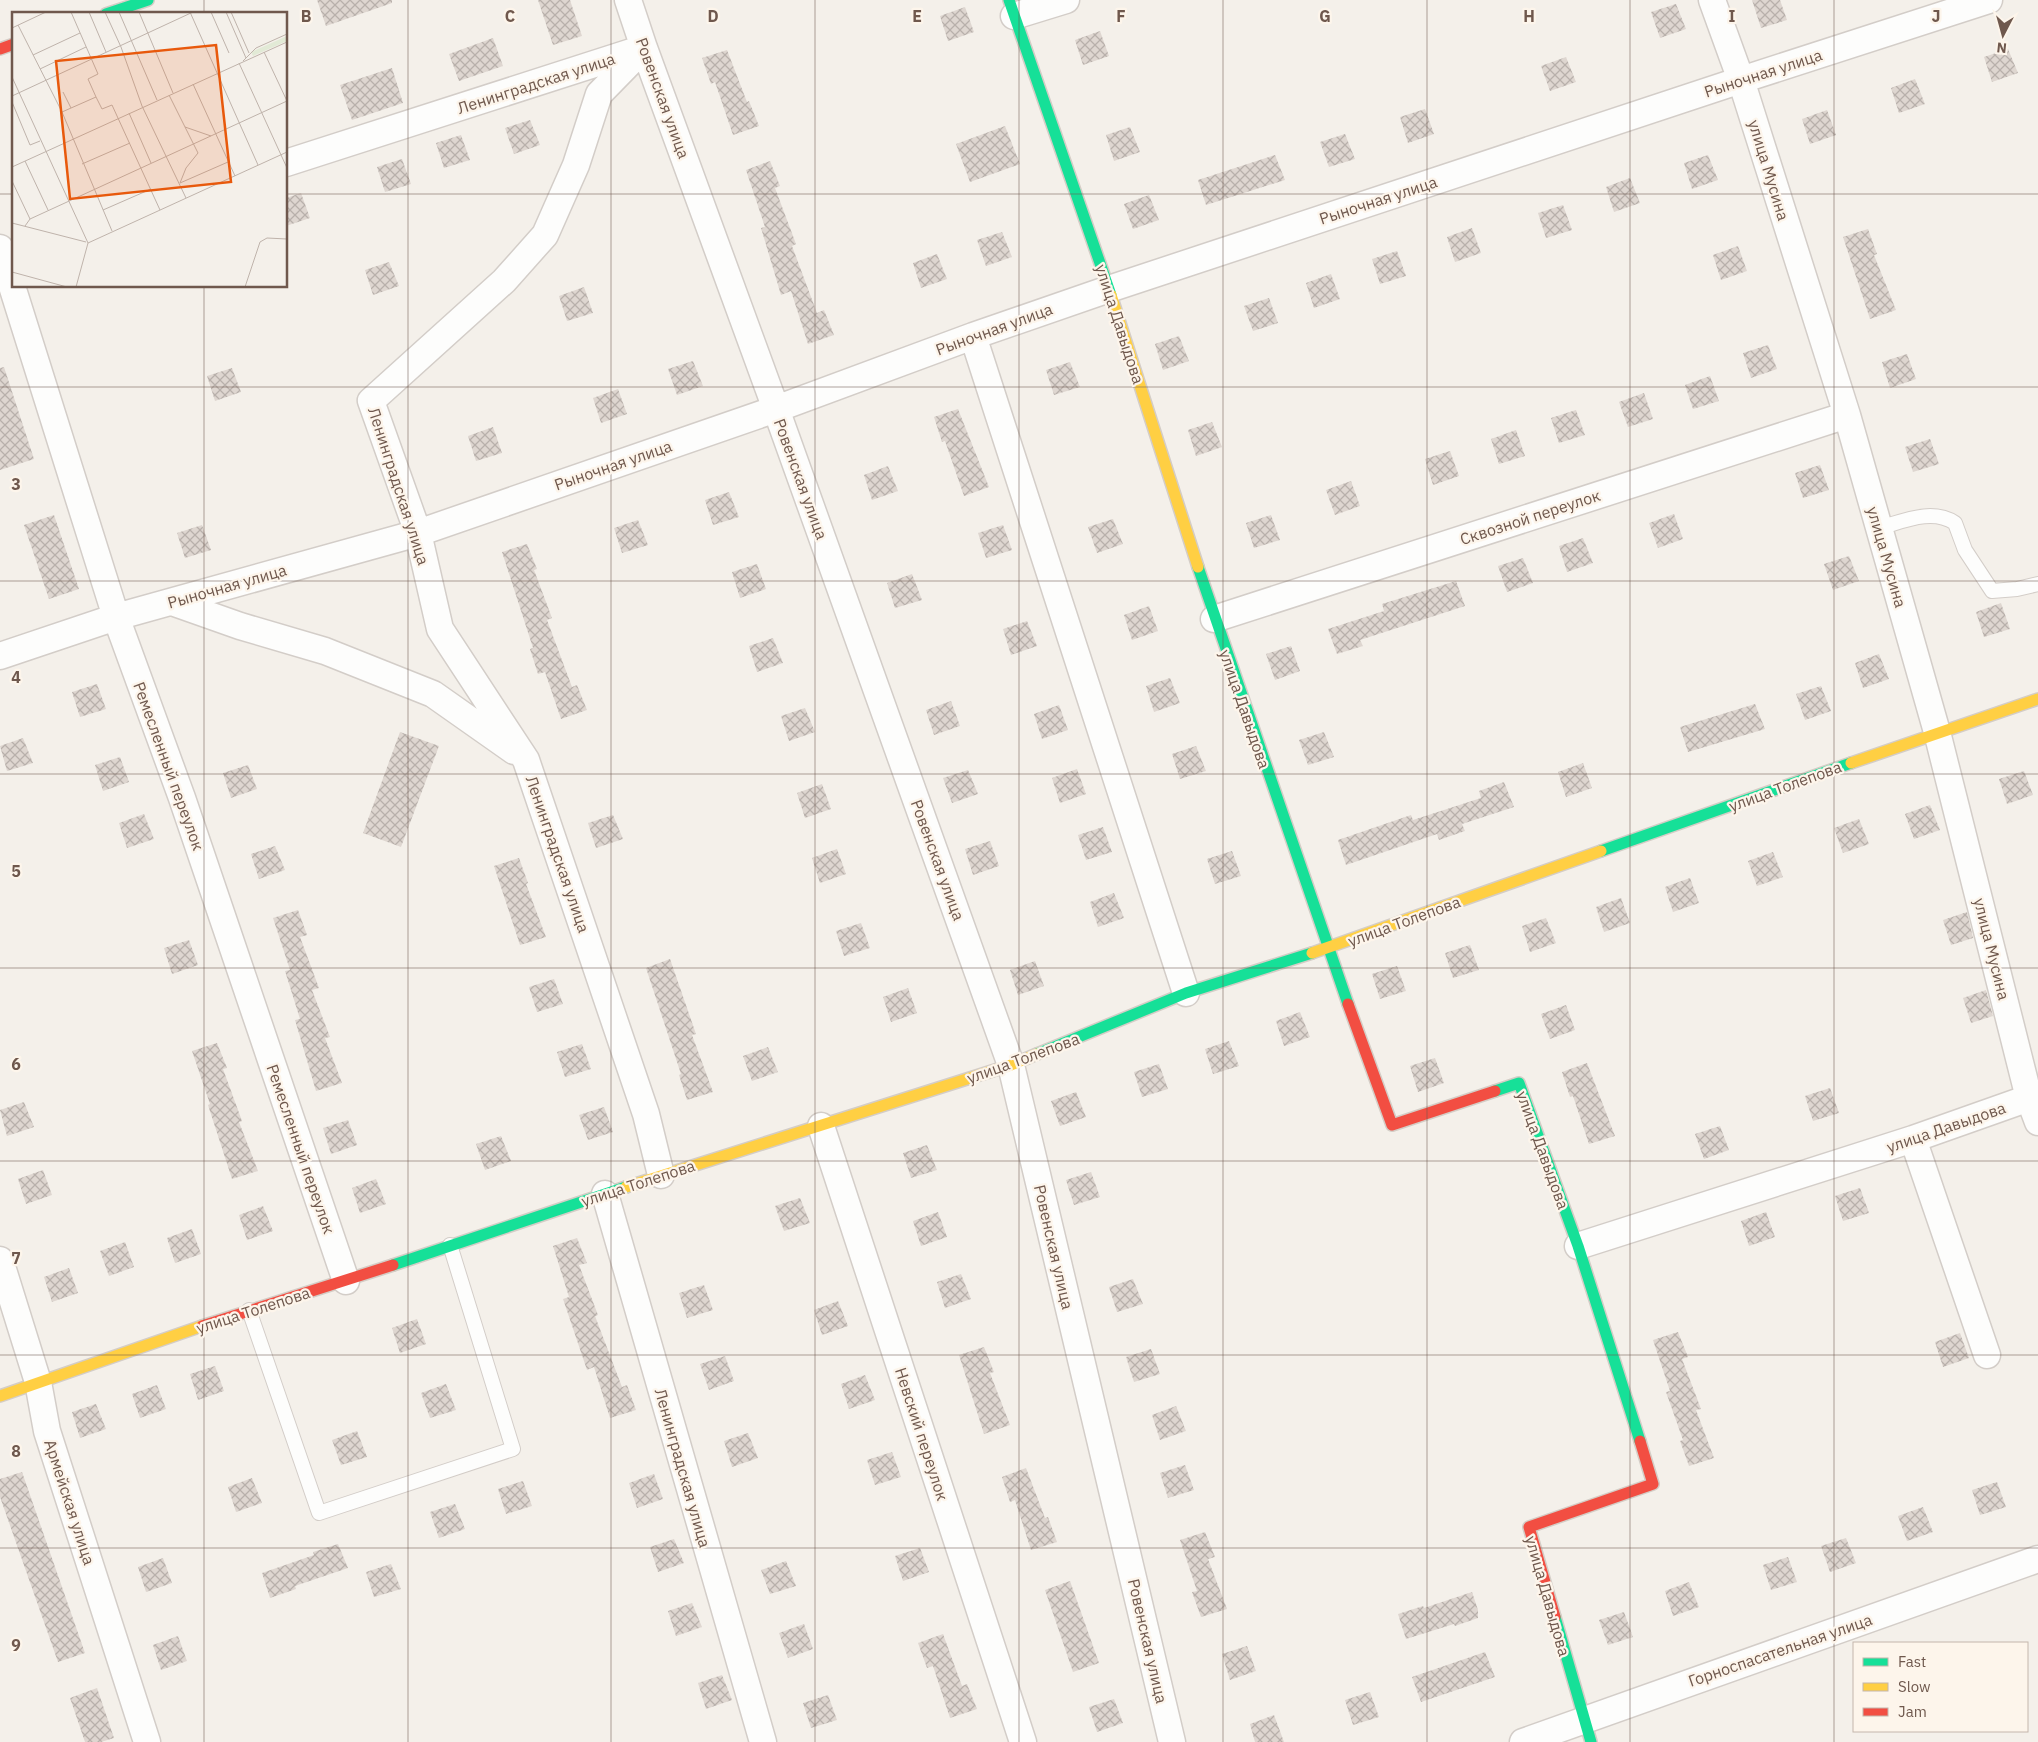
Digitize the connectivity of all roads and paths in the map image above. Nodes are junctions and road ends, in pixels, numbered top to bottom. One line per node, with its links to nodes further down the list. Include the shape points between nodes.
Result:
1 (148, 0): 7 (street)
2 (628, 0): 9 (street, Ровенская улица)
3 (1066, 0): 6 (street)
4 (1712, 0): 11 (street, улица Мусина)
5 (1989, 0): 11 (street, Рыночная улица)
6 (1012, 8): 16 (street, улица Давыдова)
7 (112, 12)
8 (12, 45): 10 (street)
9 (644, 48): 12 (street, Ленинградская улица); 18 (street, Ровенская улица); 21 (street, Ленинградская улица, via 598,94 576,165 545,235 504,281 370,401)
10 (0, 49)
11 (1741, 80): 16 (street, Рыночная улица); 19 (street, улица Мусина)
12 (288, 162)
13 (5, 252): 14 (street, Ремесленный переулок)
14 (12, 275)
15 (16, 288): 24 (street, Ремесленный переулок)
16 (1109, 289): 17 (street, Рыночная улица); 25 (street, улица Давыдова)
17 (973, 336): 18 (street, Рыночная улица); 31 (street)
18 (776, 410): 21 (street, Рыночная улица); 32 (street, Ровенская улица)
19 (1847, 415): 20 (street, улица Мусина); 25 (street, Сквозной переулок)
20 (1879, 528): 22 (lane, via 1932,515 1944,517 1956,522 1965,550 1992,591); 28 (street, улица Мусина)
21 (418, 533): 23 (street, Рыночная улица); 29 (street, Ленинградская улица, via 440,629)
22 (2038, 584)
23 (172, 602): 24 (street, Рыночная улица); 29 (street, via 325,651 433,694)
24 (116, 618): 26 (street, Рыночная улица); 41 (street, Ремесленный переулок, via 185,808)
25 (1214, 619): 30 (street, улица Давыдова)
26 (0, 656)
27 (2038, 699): 28 (street, улица Толепова)
28 (1937, 732): 30 (street, улица Толепова); 33 (street, улица Мусина)
29 (526, 760): 36 (street, Ленинградская улица, via 646,1114)
30 (1328, 948): 31 (street, улица Толепова); 39 (street, улица Давыдова, via 1392,1124 1520,1083)
31 (1186, 993): 32 (street, улица Толепова)
32 (1011, 1065): 34 (street, улица Толепова); 51 (street, Ровенская улица)
33 (2034, 1110): 35 (street, улица Давыдова)
34 (821, 1126): 36 (street, улица Толепова); 50 (street, Невский переулок)
35 (1912, 1139): 39 (street, улица Давыдова); 43 (street)
36 (661, 1175): 37 (street, улица Толепова)
37 (605, 1194): 38 (street, улица Толепова); 49 (street, Ленинградская улица)
38 (450, 1245): 41 (street, улица Толепова); 42 (lane, via 513,1449 320,1513)
39 (1578, 1246): 47 (street, улица Давыдова, via 1653,1484 1529,1527)
40 (0, 1260): 44 (street, Армейская улица)
41 (346, 1281): 42 (street, улица Толепова)
42 (248, 1310): 44 (street, улица Толепова)
43 (1987, 1355)
44 (38, 1382): 45 (street, улица Толепова); 48 (street, Армейская улица, via 47,1431)
45 (0, 1396)
46 (2038, 1559): 47 (street, Горноспасательная улица)
47 (1587, 1731): 52 (street, Горноспасательная улица)
48 (147, 1742)
49 (763, 1742)
50 (1023, 1742)
51 (1172, 1742)
52 (1523, 1742)

